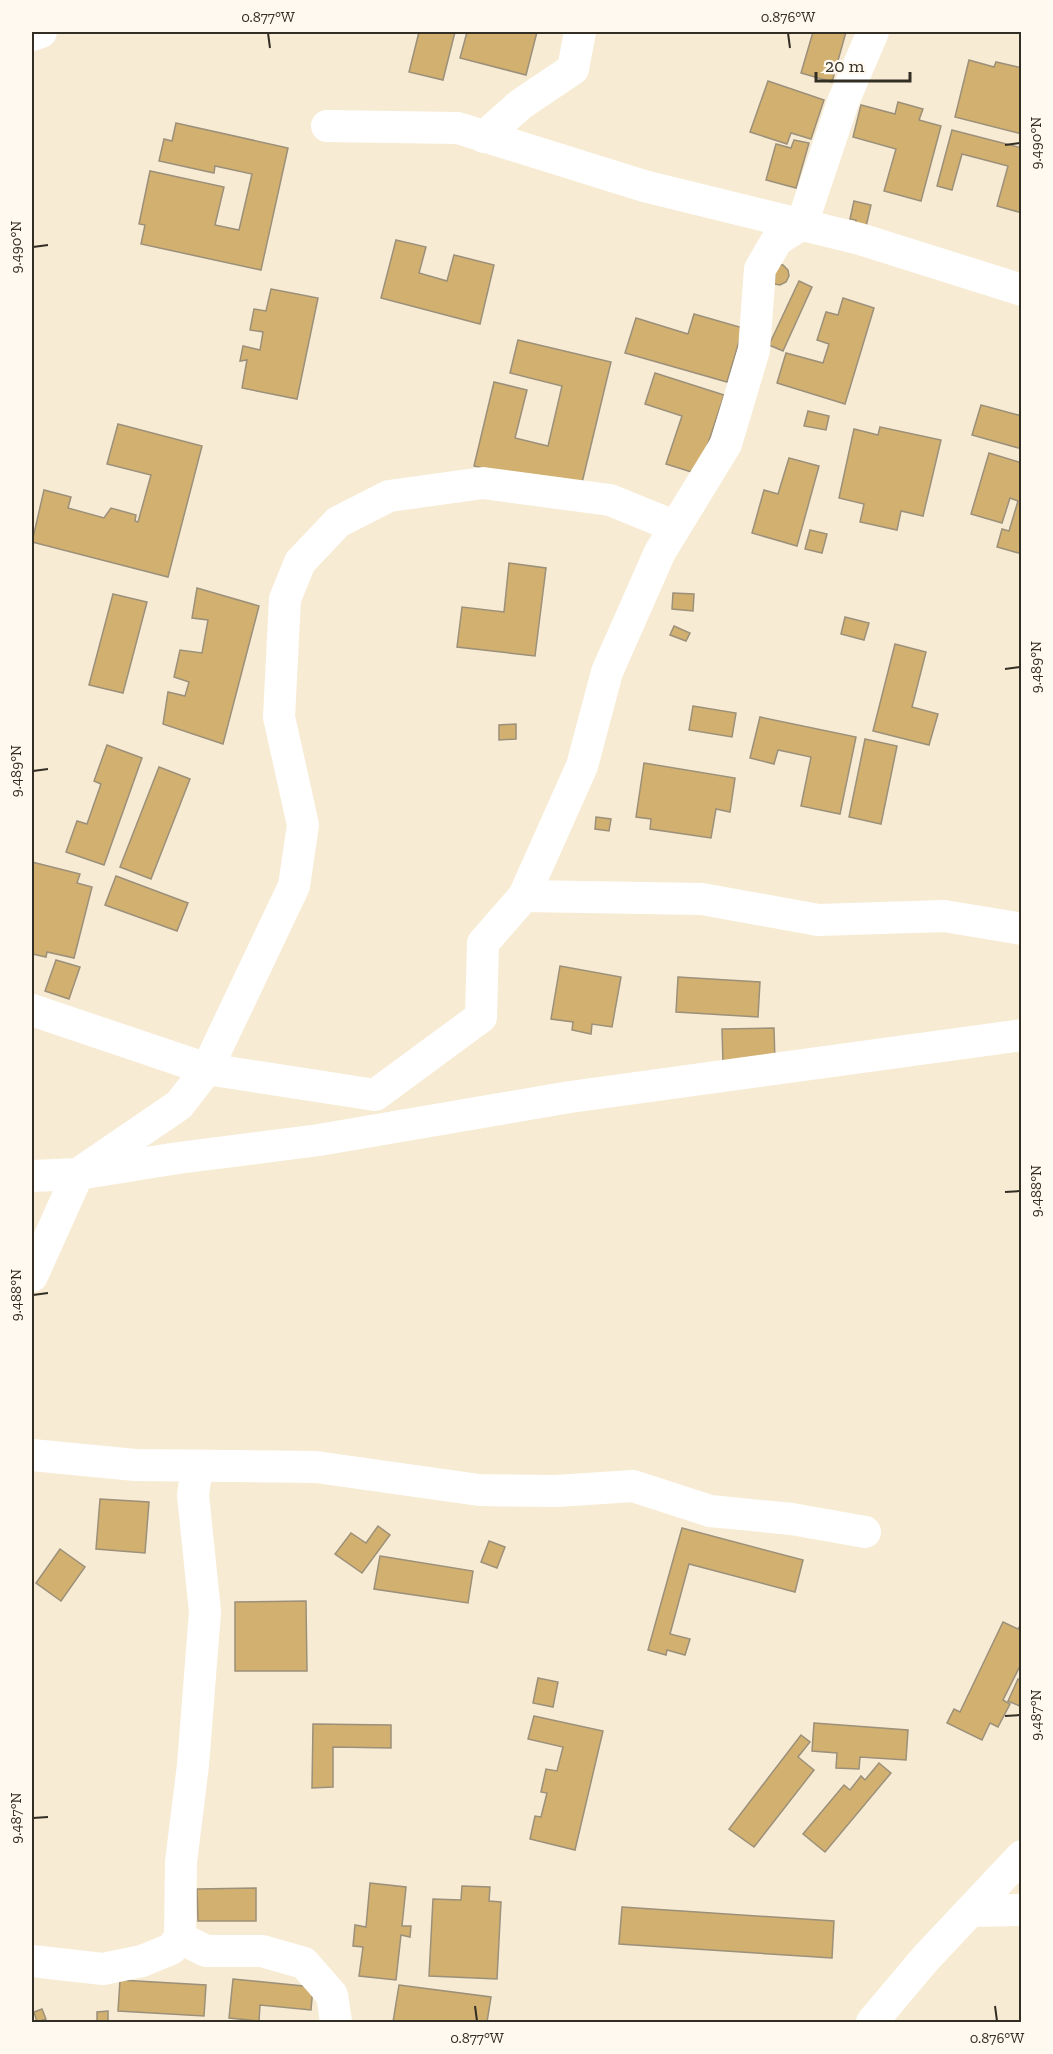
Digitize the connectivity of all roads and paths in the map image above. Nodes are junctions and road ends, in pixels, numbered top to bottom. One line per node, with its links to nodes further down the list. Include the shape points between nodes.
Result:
1 (41, 32): 4 (street)
2 (580, 32): 6 (street, via 573,69 521,104)
3 (873, 32): 7 (street, via 843,102)
4 (32, 35)
5 (327, 126): 6 (street, via 458,128)
6 (484, 137): 7 (street, via 644,186)
7 (802, 224): 8 (street); 9 (street, via 777,240 760,269 754,350 726,444)
8 (1022, 290)
9 (674, 526): 10 (street, via 607,672 582,766); 14 (street, via 610,500 483,483 389,496 338,522 300,562 285,599 279,717 303,825 294,886)
10 (524, 896): 11 (street, via 702,899 818,920 944,916); 14 (street, via 483,943 481,1017 375,1095)
11 (1022, 928)
12 (32, 1010): 14 (street)
13 (1022, 1035): 15 (street, via 570,1097 319,1140)
14 (207, 1069): 15 (street, via 179,1105)
15 (78, 1174): 16 (street); 17 (street)
16 (32, 1176)
17 (32, 1276)
18 (32, 1455): 19 (street, via 135,1465)
19 (197, 1466): 20 (street, via 316,1467 479,1490 633,1486 710,1510); 24 (street, via 193,1495 205,1612 181,1862)
20 (864, 1532)
21 (1022, 1856): 23 (street)
22 (1022, 1910): 23 (street)
23 (970, 1911): 27 (street)
24 (180, 1938): 25 (street, via 171,1949 142,1961 103,1969); 26 (street, via 206,1951 262,1950 304,1963 332,1995)
25 (32, 1961)
26 (336, 2022)
27 (872, 2022)

